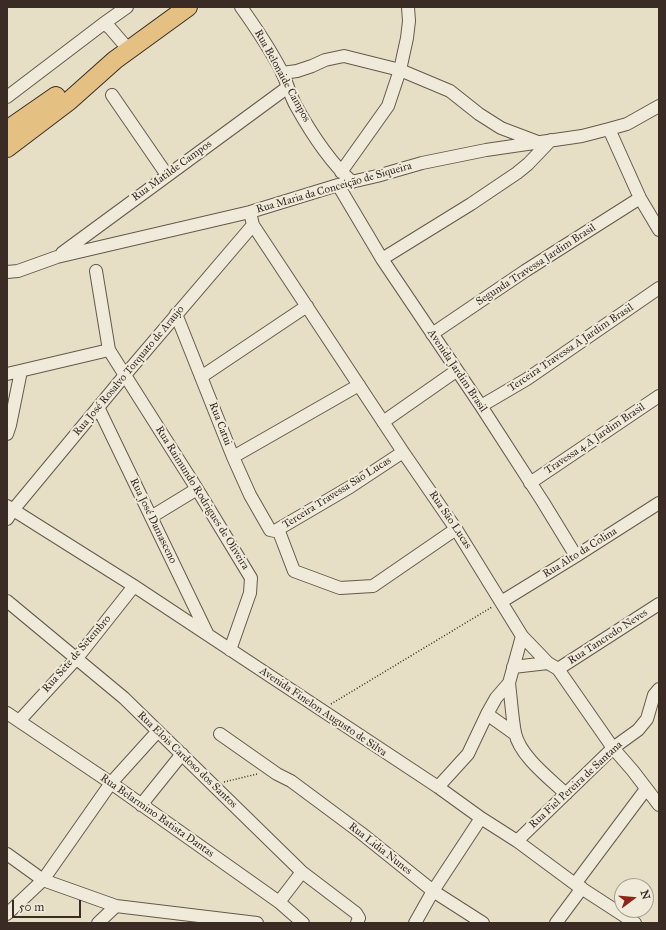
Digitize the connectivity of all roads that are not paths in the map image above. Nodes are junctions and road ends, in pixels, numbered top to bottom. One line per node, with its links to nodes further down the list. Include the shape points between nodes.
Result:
1 (127, 7): 5 (street)
2 (241, 7): 8 (street, Rua Belonaide Campos, via 267,44)
3 (408, 7): 7 (street, via 407,38)
4 (183, 9): 6 (highway)
5 (103, 24): 6 (street, via 110,28); 11 (street)
6 (122, 55): 14 (highway); 17 (highway, via 69,101)
7 (400, 70): 8 (street, via 344,56 297,71); 16 (street, via 450,91 501,128); 18 (street, via 388,106)
8 (282, 72): 9 (street, Rua Belonaide Campos)
9 (288, 87): 18 (street, Rua Belonaide Campos, via 296,105); 19 (street, Rua Matilde Campos)
10 (112, 95): 19 (street)
11 (7, 97)
12 (659, 106): 13 (street, Rua Maria da Conceição de Siqueira, via 627,124)
13 (609, 129): 15 (street, Rua Maria da Conceição de Siqueira); 22 (street)
14 (7, 130)
15 (551, 140): 16 (street, Rua Maria da Conceição de Siqueira); 27 (street, via 528,164 511,177)
16 (538, 142): 20 (street, Rua Maria da Conceição de Siqueira, via 422,162)
17 (7, 148)
18 (341, 172): 20 (street, Rua Belonaide Campos)
19 (168, 175): 26 (street, Rua Matilde Campos)
20 (352, 182): 21 (street, Rua Maria da Conceição de Siqueira)
21 (338, 185): 23 (street, Rua Maria da Conceição de Siqueira); 27 (street, Avenida Jardim Brasil)
22 (640, 198): 25 (street); 33 (street, Segunda Travessa Jardim Brasil, via 524,271)
23 (250, 212): 24 (street); 26 (street, Rua Maria da Conceição de Siqueira)
24 (253, 225): 31 (street, Rua São Lucas); 32 (street, Rua José Rosalvo Torquato de Araujo)
25 (659, 230)
26 (57, 257): 29 (street, Rua Maria da Conceição de Siqueira)
27 (382, 259): 33 (street, Avenida Jardim Brasil)
28 (96, 271): 34 (street)
29 (7, 272)
30 (659, 288): 42 (street, Terceira Travessa A Jardim Brasil, via 527,379)
31 (307, 306): 39 (street); 40 (street, Rua São Lucas)
32 (176, 314): 38 (street, Rua José Rosalvo Torquato de Araujo); 39 (street, Rua Catui)
33 (432, 334): 35 (street, Avenida Jardim Brasil)
34 (109, 350): 36 (street); 38 (street, Rua Raimundo Rodrigues de Oliveira)
35 (456, 370): 42 (street, Avenida Jardim Brasil); 44 (street)
36 (21, 371): 37 (street); 45 (street)
37 (7, 374)
38 (125, 374): 43 (street, Rua José Rosalvo Torquato de Araujo); 49 (street, Rua Raimundo Rodrigues de Oliveira)
39 (201, 377): 47 (street, Rua Catui)
40 (359, 385): 44 (street, Rua São Lucas); 47 (street)
41 (659, 396): 48 (street, Travessa 4 A Jardim Brasil)
42 (481, 406): 48 (street, Avenida Jardim Brasil)
43 (98, 407): 51 (street, Rua José Rosalvo Torquato de Araujo); 52 (street, Rua José Damasceno)
44 (383, 422): 46 (street, Rua São Lucas)
45 (7, 434)
46 (403, 452): 53 (street, Rua São Lucas); 54 (street, Terceira Travessa São Lucas)
47 (233, 457): 54 (street, Rua Catui, via 268,529)
48 (530, 483): 55 (street, Avenida Jardim Brasil)
49 (197, 489): 52 (street); 62 (street, Rua Raimundo Rodrigues de Oliveira, via 251,578 250,593)
50 (659, 503): 55 (street, Rua Alto da Colina)
51 (9, 512): 56 (street, Avenida Finelon Augusto de Silva)
52 (151, 517): 60 (street, Rua José Damasceno)
53 (456, 529): 54 (street, Rua Catui, via 373,586 340,588 294,571); 58 (street, Rua São Lucas)
54 (275, 530)
55 (576, 556): 58 (street, Rua Alto da Colina)
56 (134, 586): 60 (street, Avenida Finelon Augusto de Silva); 63 (street, Rua Sete de Setembro)
57 (7, 601): 63 (street, Rua Elois Cardoso dos Santos)
58 (501, 602): 61 (street, Rua São Lucas)
59 (659, 604): 64 (street, Rua Tancredo Neves)
60 (208, 635): 62 (street, Avenida Finelon Augusto de Silva)
61 (522, 636): 64 (street, Rua São Lucas); 65 (street)
62 (230, 650): 77 (street, Avenida Finelon Augusto de Silva)
63 (77, 658): 70 (street, Rua Sete de Setembro); 71 (street, Rua Elois Cardoso dos Santos)
64 (553, 666): 65 (street); 74 (street, Rua São Lucas)
65 (513, 667): 66 (street)
66 (509, 683): 69 (street); 73 (street)
67 (659, 689): 74 (street, Rua Fiel Pereira de Santana, via 654,695 643,725)
68 (7, 713): 70 (street, Rua Belarmino Batista Dantas)
69 (487, 714): 73 (street); 77 (street, via 468,754)
70 (18, 721): 76 (street, Rua Belarmino Batista Dantas)
71 (158, 731): 75 (street, Rua Elois Cardoso dos Santos); 76 (street)
72 (220, 734): 88 (street, Rua Lidia Nunes, via 291,781)
73 (515, 734): 79 (street, via 523,750 540,771)
74 (613, 748): 78 (street, Rua São Lucas); 79 (street, Rua Fiel Pereira de Santana)
75 (182, 754): 80 (street); 85 (street, Rua Elois Cardoso dos Santos)
76 (111, 783): 80 (street, Rua Belarmino Batista Dantas); 86 (street)
77 (438, 787): 82 (street, Avenida Finelon Augusto de Silva)
78 (646, 789): 81 (street, Rua São Lucas); 87 (street)
79 (566, 794): 83 (street, Rua Fiel Pereira de Santana)
80 (141, 805): 89 (street, Rua Belarmino Batista Dantas)
81 (659, 805)
82 (481, 818): 83 (street, Avenida Finelon Augusto de Silva); 88 (street)
83 (517, 841): 87 (street, Avenida Finelon Augusto de Silva)
84 (7, 854): 86 (street)
85 (302, 872): 89 (street); 95 (street, Rua Elois Cardoso dos Santos, via 356,913 359,918)
86 (43, 880): 90 (street); 91 (street)
87 (578, 886): 98 (street); 99 (street, Avenida Finelon Augusto de Silva)
88 (433, 891): 96 (street); 97 (street, Rua Lidia Nunes)
89 (279, 902): 94 (street, Rua Belarmino Batista Dantas)
90 (116, 906): 92 (street); 93 (street)
91 (7, 914)
92 (98, 923)
93 (258, 923)
94 (303, 923)
95 (357, 923)
96 (415, 923)
97 (484, 923)
98 (556, 923)
99 (635, 923)

